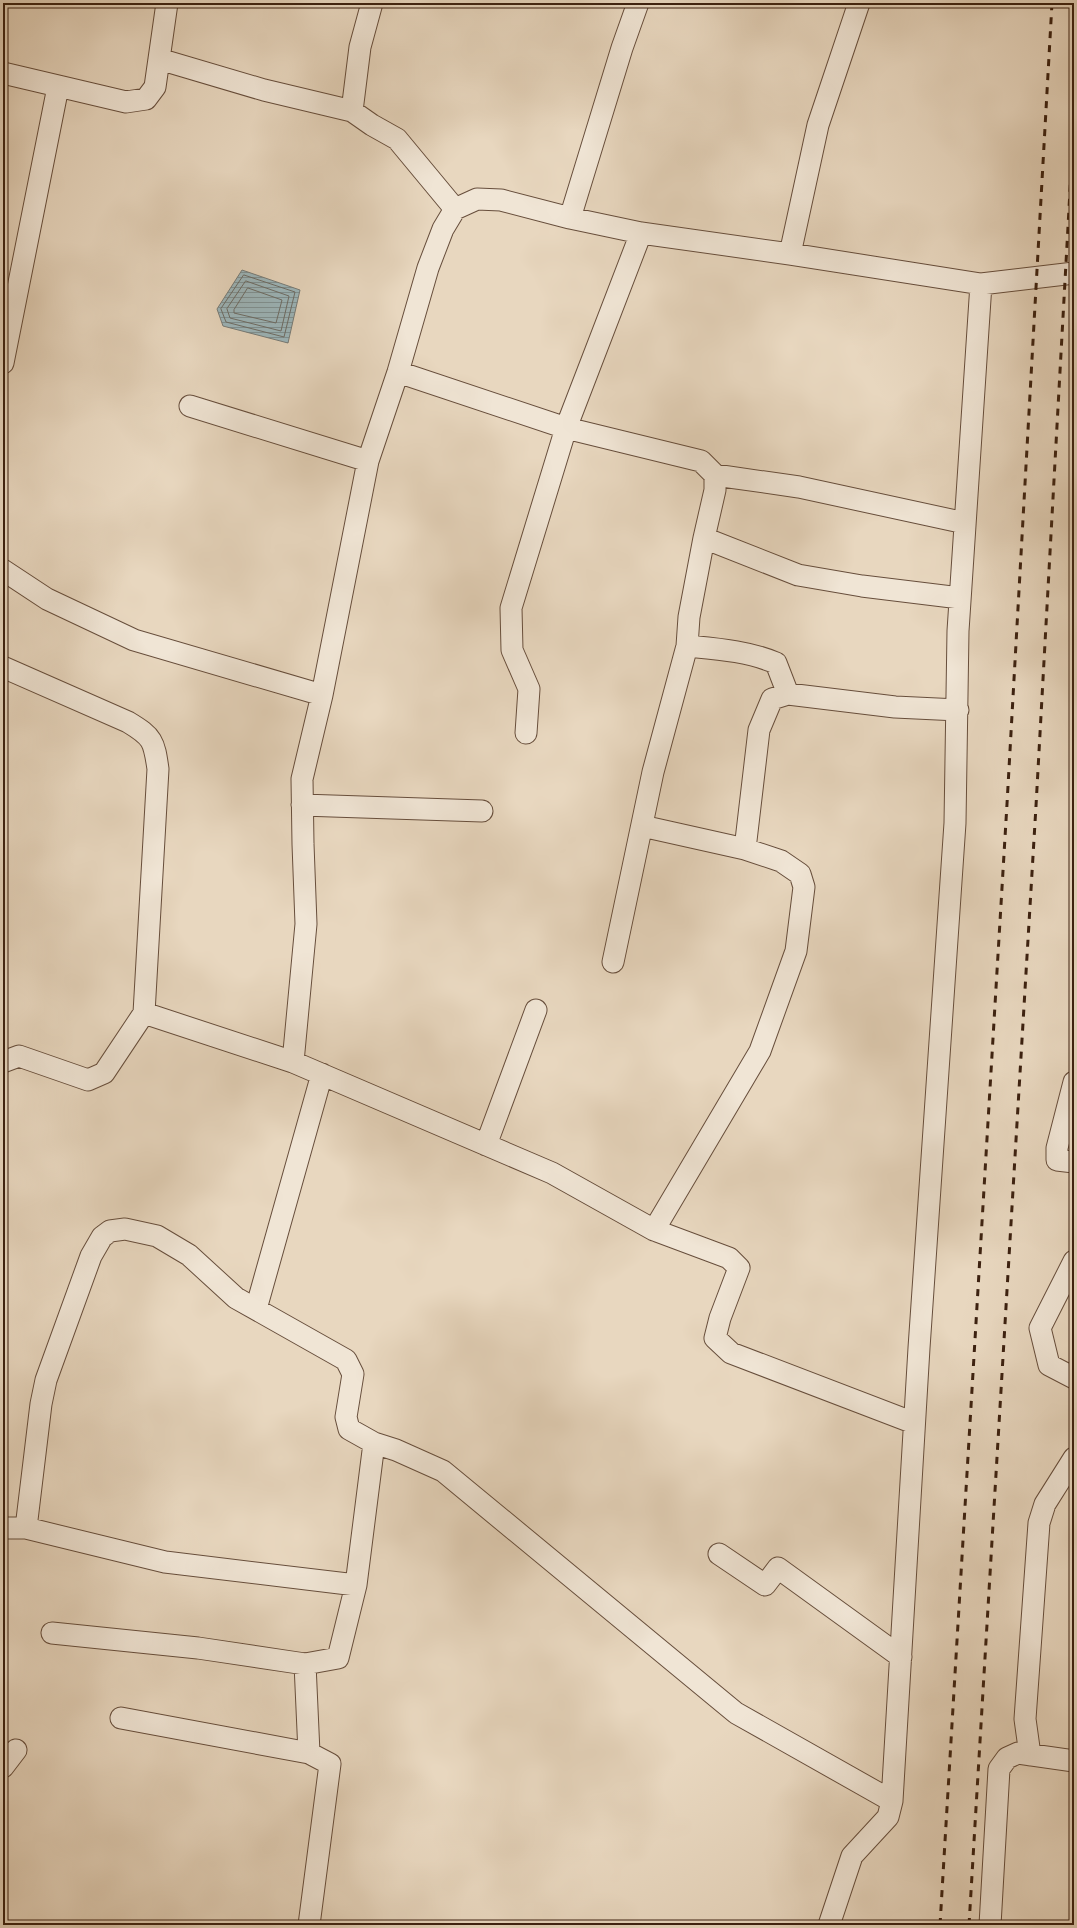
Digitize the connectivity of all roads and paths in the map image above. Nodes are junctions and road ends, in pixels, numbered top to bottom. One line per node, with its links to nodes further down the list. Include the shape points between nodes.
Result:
1 (167, 3): 5 (street)
2 (372, 3): 8 (street, via 360,47)
3 (638, 3): 10 (street)
4 (860, 3): 12 (street, via 818,125)
5 (159, 59): 7 (street, via 155,87 146,99 126,102); 8 (street, via 264,90)
6 (3, 73): 7 (street)
7 (58, 87): 15 (street)
8 (352, 111): 9 (street, via 396,139)
9 (455, 209): 10 (street, via 477,199 487,198); 16 (street, via 443,229 428,268)
10 (570, 218): 11 (street)
11 (641, 233): 12 (street); 18 (street)
12 (790, 254): 14 (street)
13 (1074, 273): 14 (street)
14 (981, 284): 21 (street)
15 (3, 363)
16 (398, 372): 18 (street); 19 (street)
17 (190, 406): 19 (street)
18 (566, 428): 20 (street, via 701,461); 30 (street, via 511,608 512,650 528,689)
19 (368, 461): 28 (street)
20 (715, 474): 21 (street, via 798,486); 22 (street, via 715,490)
21 (965, 523): 24 (street)
22 (704, 538): 24 (street, via 798,575); 25 (street, via 689,617)
23 (3, 570): 28 (street, via 46,599 134,640)
24 (960, 598): 29 (street)
25 (688, 646): 27 (street, via 743,652 776,663); 33 (street, via 653,772)
26 (3, 667): 37 (street, via 128,722 146,732 155,747 158,769)
27 (788, 694): 29 (street, via 895,707); 34 (street, via 772,699 759,730)
28 (322, 695): 31 (street, via 302,779)
29 (958, 710): 48 (street, via 955,823)
30 (526, 733)
31 (302, 805): 32 (street); 39 (street, via 306,924)
32 (482, 811)
33 (642, 826): 34 (street); 35 (street)
34 (745, 849): 44 (street, via 781,861 800,874 804,887 796,950 760,1051)
35 (613, 962)
36 (536, 1010): 42 (street)
37 (144, 1013): 38 (street, via 104,1073 88,1080 19,1056); 39 (street)
38 (3, 1062)
39 (293, 1062): 40 (street)
40 (322, 1074): 42 (street); 46 (street)
41 (1074, 1082): 43 (street, via 1056,1148 1056,1160)
42 (486, 1145): 44 (street, via 552,1173)
43 (1074, 1162)
44 (654, 1230): 48 (street, via 729,1258 739,1268 715,1338 731,1353)
45 (1074, 1260): 47 (street, via 1040,1328 1049,1365)
46 (256, 1309): 49 (street, via 346,1360 353,1374 346,1417 349,1429); 52 (street, via 236,1298 189,1255 157,1236 125,1229 110,1231 102,1236 91,1256 46,1380)
47 (1074, 1378)
48 (914, 1423): 56 (street)
49 (374, 1443): 54 (street); 64 (street, via 443,1471 736,1713)
50 (1074, 1458): 61 (street, via 1044,1504 1039,1523 1026,1719)
51 (3, 1528): 52 (street)
52 (26, 1528): 54 (street, via 165,1562)
53 (719, 1554): 56 (street, via 765,1586 778,1568)
54 (356, 1586): 57 (street, via 338,1658)
55 (52, 1633): 57 (street, via 198,1648)
56 (901, 1657): 64 (street)
57 (304, 1664): 60 (street)
58 (121, 1718): 60 (street)
59 (16, 1750): 63 (street)
60 (309, 1753): 65 (street, via 330,1764)
61 (1030, 1755): 62 (street); 67 (street, via 1018,1753 1007,1758 999,1769)
62 (1074, 1762)
63 (3, 1767)
64 (892, 1801): 66 (street, via 888,1817 852,1856)
65 (310, 1925)
66 (828, 1925)
67 (990, 1925)

